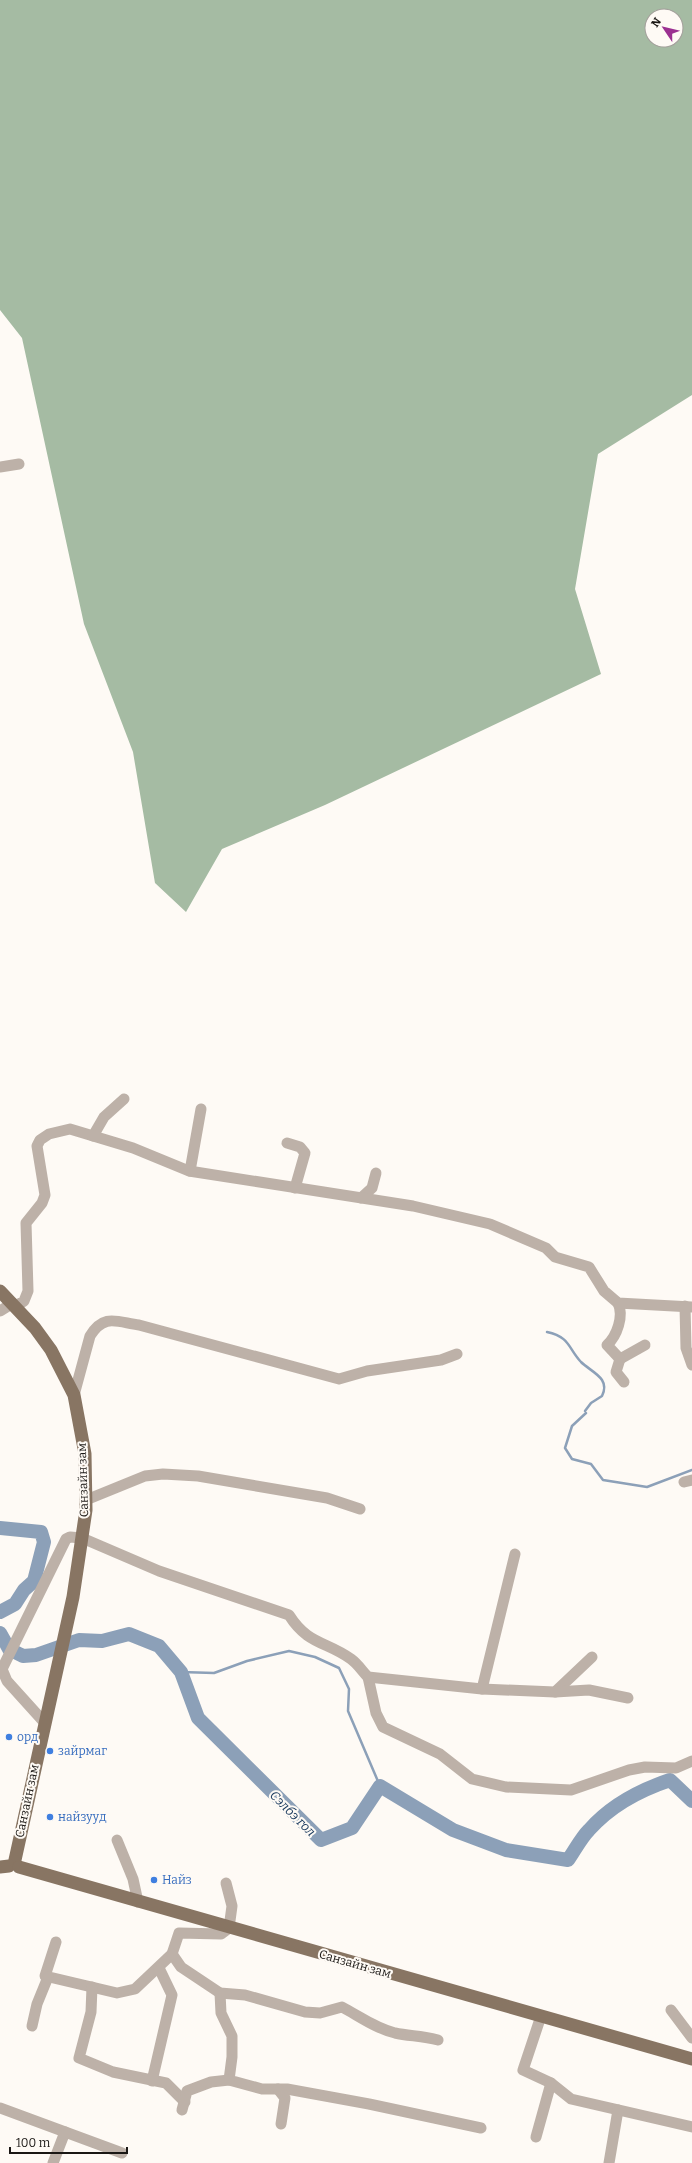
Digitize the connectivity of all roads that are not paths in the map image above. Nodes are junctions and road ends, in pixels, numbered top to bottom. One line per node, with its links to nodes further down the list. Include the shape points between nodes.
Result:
1 (19, 464): 2 (street)
2 (0, 467)
3 (124, 1099): 5 (street, via 104,1117)
4 (201, 1110): 7 (street)
5 (93, 1136): 7 (street, via 133,1148); 13 (street, via 70,1129 49,1134 40,1140 37,1146 45,1195 42,1203 26,1223 28,1291 24,1302)
6 (287, 1143): 9 (street, via 300,1147 305,1153)
7 (190, 1171): 9 (street)
8 (376, 1173): 10 (street, via 372,1188)
9 (295, 1188): 10 (street)
10 (361, 1198): 12 (street, via 413,1206 490,1224 546,1248 555,1257 589,1267 604,1291)
11 (0, 1291): 13 (main road, Санзайн зам)
12 (618, 1303): 14 (street); 18 (street, via 621,1310 615,1337 607,1345)
13 (14, 1305): 15 (street); 21 (main road, Санзайн зам, via 36,1328 51,1350)
14 (688, 1306): 19 (street, via 686,1348)
15 (0, 1311)
16 (645, 1345): 18 (street)
17 (457, 1354): 21 (street, via 440,1360 374,1370 339,1379 110,1319 95,1328 90,1336)
18 (620, 1359): 20 (street, via 616,1372)
19 (692, 1365)
20 (624, 1382)
21 (74, 1395): 22 (main road, Санзайн зам, via 84,1454)
22 (86, 1500): 23 (street, via 145,1476 162,1474 198,1476 327,1498); 24 (main road, Санзайн зам)
23 (360, 1509)
24 (82, 1538): 27 (street, via 159,1571 289,1615 298,1629 313,1641 350,1659); 31 (main road, Санзайн зам, via 72,1597); 31 (street, via 70,1537 62,1543 2,1669 6,1681)
25 (515, 1554): 28 (street)
26 (592, 1657): 29 (street)
27 (368, 1677): 28 (street); 32 (street, via 376,1713 383,1727 440,1754 472,1779 506,1787 571,1790 629,1770 645,1767 676,1768)
28 (482, 1689): 29 (street)
29 (554, 1692): 30 (street, via 589,1690)
30 (628, 1698)
31 (44, 1722): 34 (main road, Санзайн зам)
32 (692, 1761)
33 (117, 1840): 36 (street, via 133,1879)
34 (11, 1865): 36 (main road, Санзайн зам)
35 (226, 1883): 37 (street, via 232,1906)
36 (138, 1902): 37 (main road, Санзайн зам)
37 (230, 1928): 39 (street, via 221,1934 179,1933); 45 (main road, Санзайн зам)
38 (56, 1942): 41 (street, via 45,1976)
39 (172, 1954): 40 (street); 43 (street, via 182,1967)
40 (159, 1968): 42 (street, via 135,1988 117,1993); 51 (street, via 172,1996)
41 (48, 1977): 42 (street); 46 (street, via 37,2004)
42 (92, 1987): 51 (street, via 91,2012 79,2058 113,2072)
43 (220, 1993): 48 (street, via 245,1995 305,2012 320,2013 342,2007 368,2024); 50 (street, via 221,2013 232,2036)
44 (671, 2010): 47 (street)
45 (540, 2016): 49 (main road, Санзайн зам); 52 (street, via 523,2070)
46 (32, 2026)
47 (692, 2038)
48 (438, 2040)
49 (692, 2059)
50 (228, 2080): 51 (street, via 211,2082 187,2091 183,2106 166,2084); 53 (street, via 262,2089)
51 (152, 2081)
52 (552, 2084): 55 (street, via 571,2099); 60 (street)
53 (278, 2089): 56 (street, via 285,2098); 58 (street, via 369,2104)
54 (0, 2108): 59 (street)
55 (618, 2110): 57 (street); 63 (street)
56 (280, 2124)
57 (692, 2127)
58 (481, 2128)
59 (65, 2132): 61 (street); 62 (street)
60 (536, 2138)
61 (122, 2152)
62 (53, 2163)
63 (609, 2163)

